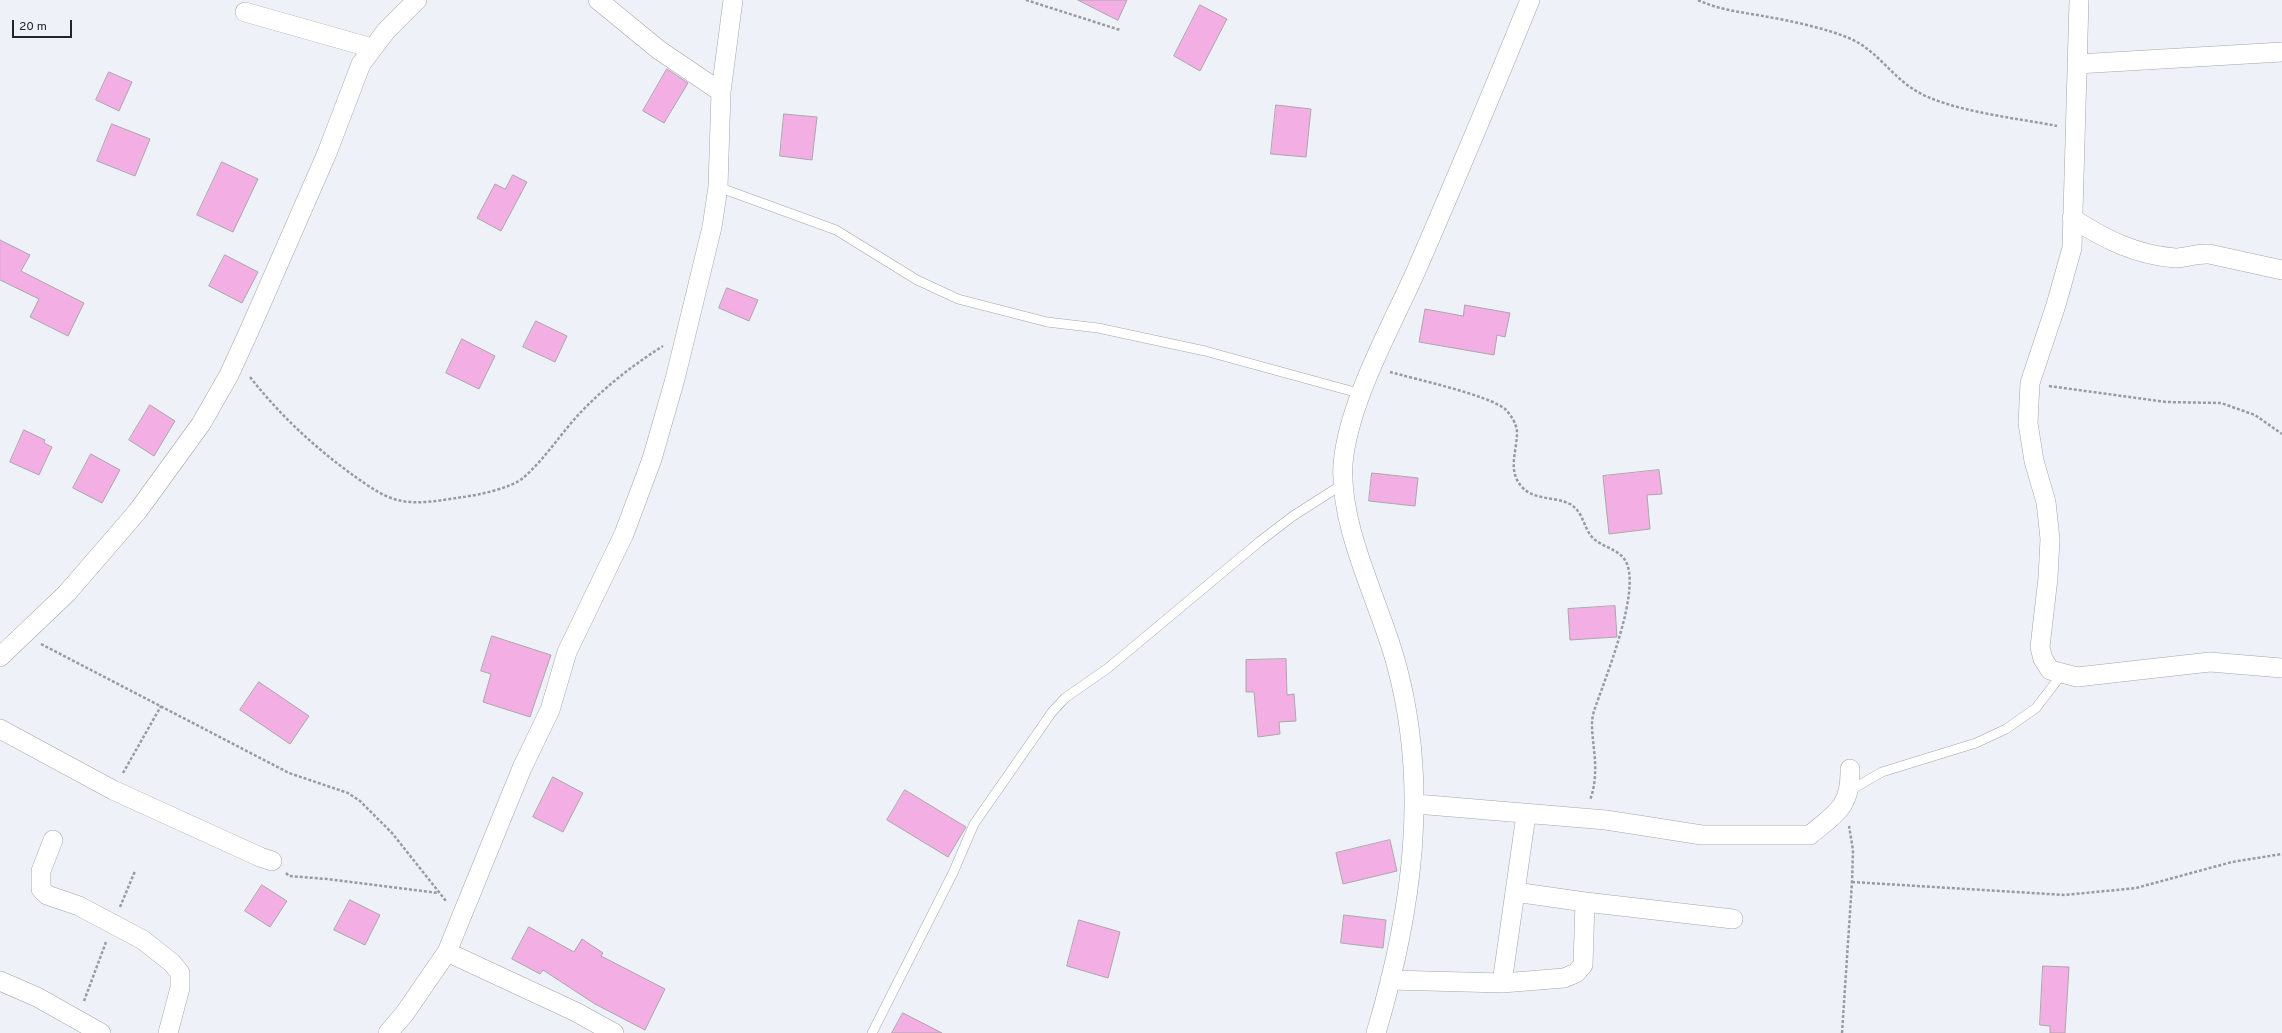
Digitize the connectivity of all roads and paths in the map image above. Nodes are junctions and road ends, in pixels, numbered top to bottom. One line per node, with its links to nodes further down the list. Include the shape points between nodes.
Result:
1 (417, 0): 10 (street)
2 (598, 0): 13 (street, via 658,50)
3 (733, 0): 13 (street)
4 (1026, 0): 9 (path)
5 (1530, 0): 20 (street, via 1463,163)
6 (1698, 0): 14 (path, via 1710,6 1766,16 1853,40 1913,89 1932,99)
7 (2080, 0): 12 (street)
8 (245, 12): 10 (street)
9 (1120, 30)
10 (372, 48): 19 (street, via 361,64 313,185)
11 (2282, 52): 12 (street)
12 (2077, 64): 14 (street)
13 (721, 92): 15 (street)
14 (2075, 130): 16 (street)
15 (718, 187): 18 (street, via 712,227); 22 (lane, via 836,230 917,280 958,299 1047,322 1098,328 1205,351)
16 (2072, 218): 17 (street, via 2110,241 2143,254 2177,258 2199,253 2215,254); 21 (street, via 2072,248)
17 (2282, 270)
18 (686, 332): 19 (path, via 624,371 581,412 549,452 522,479 469,496 420,502 394,499 367,485 318,449 271,404); 45 (street, via 652,460 624,534 567,652 550,710 522,768)
19 (237, 359): 25 (street, via 201,424 137,512 67,593)
20 (1372, 366): 22 (street); 36 (path, via 1477,397 1504,408 1515,423 1517,433 1513,462 1515,475 1522,487 1536,496 1559,500 1574,507 1594,539 1621,555 1627,565 1628,601 1594,713 1592,734 1596,765 1593,790 1589,803)
21 (2030, 384): 23 (path, via 2166,402 2221,403 2255,415); 28 (street, via 2028,423 2034,460 2046,502 2050,539 2040,647 2043,659 2050,670)
22 (1362, 394): 24 (street, via 1347,437)
23 (2282, 434)
24 (1344, 484): 34 (street, via 1353,533 1396,663 1412,736); 57 (lane, via 1258,542 1108,668 1065,698 1052,712 974,824 953,873)
25 (22, 635): 26 (street); 29 (path)
26 (0, 657)
27 (2282, 668): 28 (street, via 2210,662 2089,676)
28 (2062, 674): 33 (lane, via 2036,708 2006,729 1976,743 1882,772)
29 (161, 706): 32 (path); 43 (path, via 289,773 348,793 360,801 392,833)
30 (0, 729): 32 (street)
31 (1850, 769): 33 (street, via 1850,785)
32 (113, 790): 39 (street, via 260,858)
33 (1845, 800): 36 (street, via 1810,836 1702,835); 41 (path, via 1852,837)
34 (1416, 804): 35 (street); 49 (street, via 1411,866)
35 (1526, 815): 36 (street); 42 (street)
36 (1569, 816)
37 (53, 840): 47 (street, via 41,870 41,889 47,895 79,906)
38 (2282, 854): 41 (path, via 2232,862 2136,888 2065,895)
39 (272, 861): 43 (path, via 289,876)
40 (135, 871): 47 (path)
41 (1852, 882): 59 (path)
42 (1515, 892): 44 (street); 51 (street)
43 (439, 894): 45 (path)
44 (1585, 902): 46 (street); 51 (street, via 1583,965 1576,973 1564,978)
45 (462, 915): 48 (street)
46 (1733, 920)
47 (112, 926): 52 (path); 54 (street, via 143,940 172,963 180,973 180,988)
48 (448, 952): 55 (street); 56 (street, via 576,1012)
49 (1390, 980): 51 (street); 58 (street)
50 (0, 981): 52 (street, via 37,997)
51 (1502, 983)
52 (77, 1019): 53 (street)
53 (101, 1033)
54 (168, 1033)
55 (388, 1033)
56 (614, 1033)
57 (872, 1033)
58 (1376, 1033)
59 (1842, 1033)

